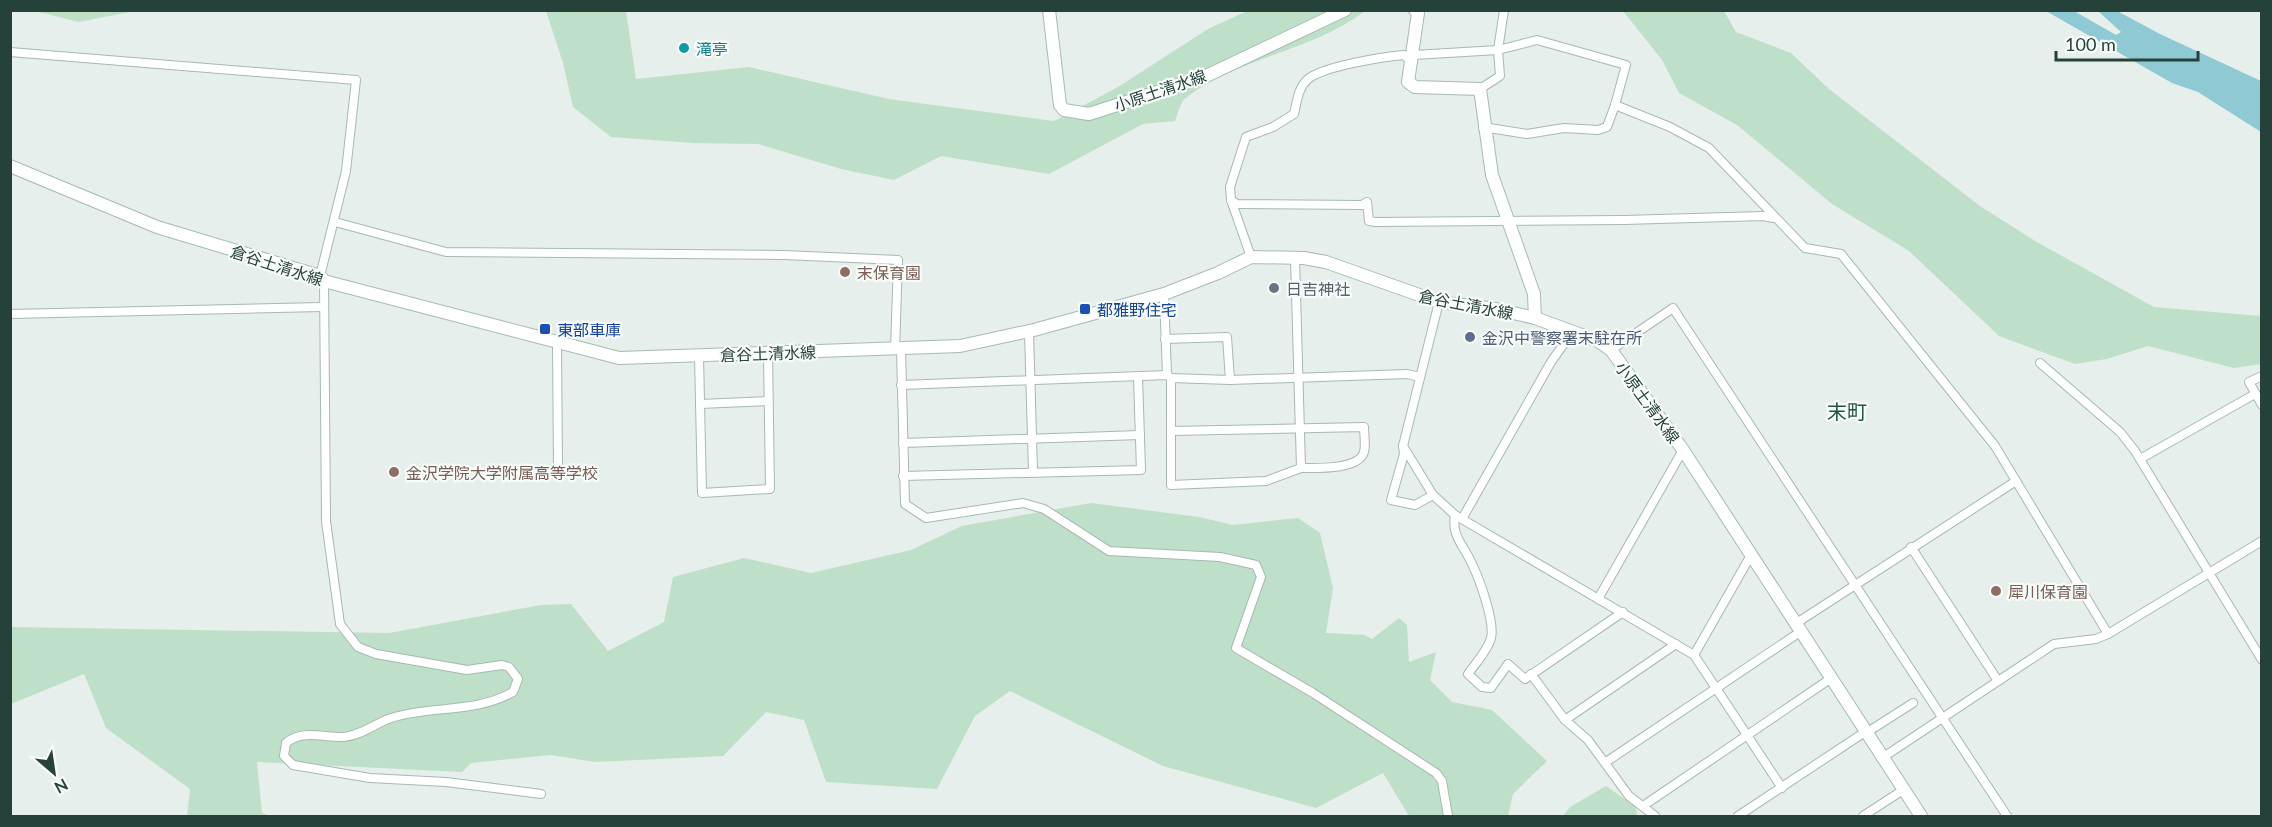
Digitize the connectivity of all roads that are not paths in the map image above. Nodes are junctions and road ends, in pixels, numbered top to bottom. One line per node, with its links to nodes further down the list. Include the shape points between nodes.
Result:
1 (1049, 10): 2 (main road, 小原土清水線, via 1060,105 1064,110 1089,114 1204,77)
2 (1345, 10)
3 (1415, 10): 7 (main road, via 1418,13)
4 (1504, 10): 5 (street)
5 (1498, 50): 7 (street); 8 (street, via 1500,76); 9 (street, via 1538,40 1626,65)
6 (10, 52): 14 (street, via 356,80 346,171)
7 (1413, 59): 8 (main road, via 1408,82 1415,87); 12 (street, via 1404,55 1364,60 1309,78 1300,90 1294,114 1273,128 1246,137 1230,187)
8 (1480, 89): 10 (main road)
9 (1615, 105): 10 (street, via 1607,127 1599,130 1564,128 1527,134); 13 (street, via 1709,148)
10 (1484, 127): 15 (main road, via 1492,175)
11 (10, 166): 18 (main road, 倉谷土清水線, via 157,227)
12 (1232, 201): 15 (street, via 1367,202 1369,221 1376,222); 16 (street)
13 (1775, 218): 15 (street); 57 (street, via 1805,248 1841,254 1995,447)
14 (335, 222): 18 (street); 28 (street, via 446,252 794,255 898,260)
15 (1509, 222): 23 (main road, via 1534,294)
16 (1251, 257): 17 (main road, 倉谷土清水線); 19 (main road, 倉谷土清水線)
17 (1295, 258): 20 (main road, 倉谷土清水線, via 1326,262); 37 (street)
18 (322, 278): 21 (street); 27 (main road, 倉谷土清水線)
19 (1164, 294): 25 (main road, 倉谷土清水線); 26 (street)
20 (1439, 302): 23 (main road, 倉谷土清水線); 36 (street)
21 (322, 307): 22 (street); 85 (street, via 326,521 340,624 358,647 376,654 467,669 502,665 509,667 518,679 513,692 483,704 406,714 351,735 300,735 286,743 284,756 293,765 370,778 446,782)
22 (10, 314)
23 (1535, 318): 24 (main road, 小原土清水線)
24 (1573, 331): 29 (main road, 小原土清水線); 59 (street)
25 (1029, 332): 28 (main road, 倉谷土清水線, via 960,346); 39 (street)
26 (1165, 339): 33 (street); 38 (street, via 1227,337)
27 (557, 342): 31 (main road, 倉谷土清水線, via 619,358); 54 (street)
28 (898, 350): 30 (main road, 倉谷土清水線); 40 (street)
29 (1611, 350): 51 (main road, 小原土清水線); 64 (street, via 1673,308)
30 (768, 353): 31 (main road, 倉谷土清水線); 42 (street)
31 (699, 356): 43 (street)
32 (2040, 363): 52 (street, via 2120,432)
33 (1169, 376): 35 (street); 38 (street); 46 (street)
34 (2262, 376): 41 (street, via 2249,382)
35 (1138, 377): 39 (street); 47 (street)
36 (1420, 377): 37 (street, via 1407,374); 50 (street)
37 (1299, 378): 38 (street); 45 (street)
38 (1230, 380)
39 (1030, 381): 40 (street); 48 (street)
40 (901, 385): 49 (street)
41 (2255, 394): 44 (street); 52 (street)
42 (768, 401): 43 (street); 43 (street, via 770,489 702,493)
43 (700, 404)
44 (2262, 405)
45 (1300, 429): 46 (street); 53 (street); 53 (street, via 1364,427 1365,452 1357,462 1334,468)
46 (1171, 431): 53 (street, via 1171,485 1266,481)
47 (1140, 435): 48 (street); 55 (street, via 1141,470)
48 (1031, 439): 49 (street); 55 (street)
49 (903, 443): 56 (street)
50 (1403, 446): 58 (street); 58 (street, via 1391,500 1415,505)
51 (1683, 450): 62 (main road, 小原土清水線); 65 (street)
52 (2140, 459): 63 (street)
53 (1301, 468)
54 (558, 470)
55 (1033, 472): 56 (street)
56 (903, 476): 87 (street, via 905,504 926,518 1023,503 1044,509 1109,550 1221,557 1256,565 1261,577 1236,648 1436,773 1442,781)
57 (2016, 481): 61 (street); 68 (street)
58 (1433, 495): 59 (street)
59 (1458, 517): 65 (street); 72 (street, via 1453,528 1473,564 1488,611 1491,638 1468,674 1482,687 1491,688 1508,664 1525,679)
60 (2262, 541): 63 (street)
61 (1911, 548): 64 (street); 74 (street)
62 (1751, 555): 67 (main road, 小原土清水線); 70 (street)
63 (2209, 572): 68 (street); 71 (street)
64 (1855, 586): 67 (street); 77 (street)
65 (1598, 599): 66 (street)
66 (1623, 612): 69 (street); 72 (street)
67 (1798, 628): 73 (main road, 小原土清水線); 75 (street)
68 (2108, 634): 74 (street, via 2054,644)
69 (1676, 644): 70 (street); 78 (street)
70 (1694, 656): 75 (street)
71 (2262, 660)
72 (1531, 674): 78 (street)
73 (1830, 679): 79 (main road, 小原土清水線); 80 (street)
74 (1998, 681): 77 (street)
75 (1714, 689): 80 (street); 82 (street)
76 (1913, 703): 79 (street)
77 (1942, 717): 81 (street); 92 (street)
78 (1565, 720): 82 (street)
79 (1865, 733): 81 (main road, 小原土清水線); 83 (street)
80 (1747, 736): 83 (street); 86 (street)
81 (1882, 758): 84 (main road, 小原土清水線)
82 (1606, 762): 86 (street, via 1629,796)
83 (1782, 788): 89 (street)
84 (1903, 790): 90 (street); 91 (main road, 小原土清水線)
85 (541, 794)
86 (1643, 806): 88 (street)
87 (1448, 816)
88 (1655, 816)
89 (1738, 816)
90 (1863, 816)
91 (1921, 816)
92 (2007, 816)

